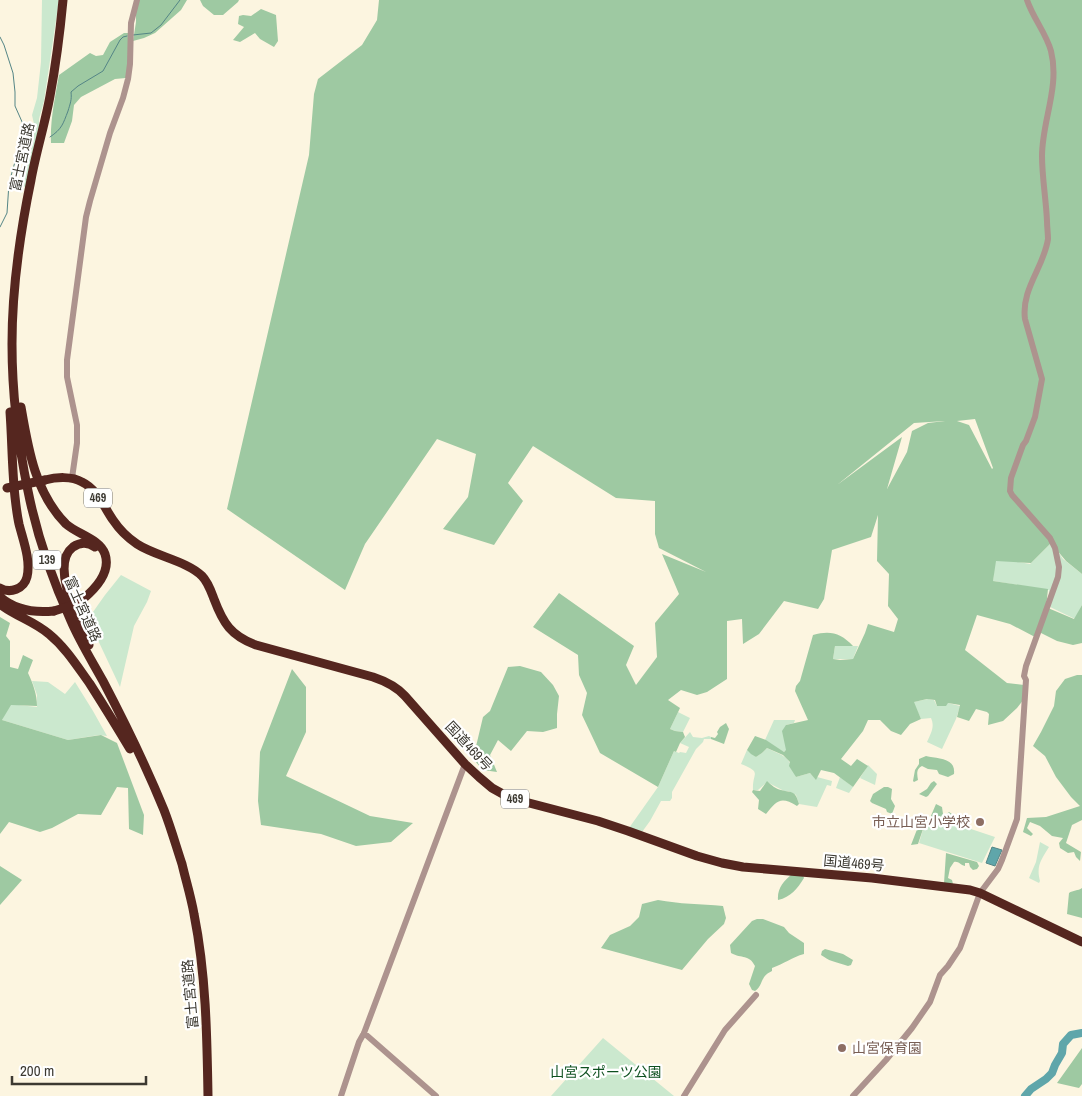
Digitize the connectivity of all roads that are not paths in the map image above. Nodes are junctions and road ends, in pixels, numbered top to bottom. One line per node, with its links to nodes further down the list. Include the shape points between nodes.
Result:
1 (63, 0): 4 (highway, 富士宮道路 / 139, via 50,98 22,232)
2 (137, 0): 5 (street, via 132,15 128,79 86,215 72,313 67,360 67,377 77,425)
3 (1027, 0): 14 (street, via 1051,50 1054,67 1042,157 1048,239 1030,284 1024,311 1042,379 1036,417 1010,486 1012,495 1050,538 1059,567 1024,676 1017,819 998,869)
4 (12, 342): 7 (highway, via 9,392 13,468 28,574 20,587 8,591); 9 (highway, via 19,400 40,485 63,520 102,547 106,556 103,575); 11 (highway, 富士宮道路 / 139, via 17,422 34,520 62,601)
5 (72, 478): 6 (highway, 469, bridge, via 50,478); 12 (highway, 国道469号 / 469, via 94,491 114,522 137,544 202,575 224,622 238,637 386,682 401,692)
6 (4, 489)
7 (0, 588)
8 (0, 595): 9 (highway, bridge, via 10,604 38,612 73,606)
9 (82, 598): 11 (highway, via 95,584 103,564 97,548 86,543 78,544 67,554 64,578)
10 (0, 604): 13 (highway, via 41,628 70,656 122,735)
11 (103, 682): 13 (highway, 富士宮道路 / 139)
12 (465, 764): 14 (highway, 国道469号 / 469, via 505,796 605,823 722,863 929,884); 17 (street)
13 (166, 813): 18 (highway, 富士宮道路 / 139, via 189,891 199,941)
14 (980, 893): 15 (highway, 国道469号 / 469); 22 (street, via 960,948 940,975 930,1002 912,1028)
15 (1082, 942)
16 (756, 995): 21 (street, via 726,1030)
17 (364, 1033): 19 (street); 20 (street)
18 (208, 1096)
19 (341, 1096)
20 (436, 1096)
21 (684, 1096)
22 (853, 1096)

